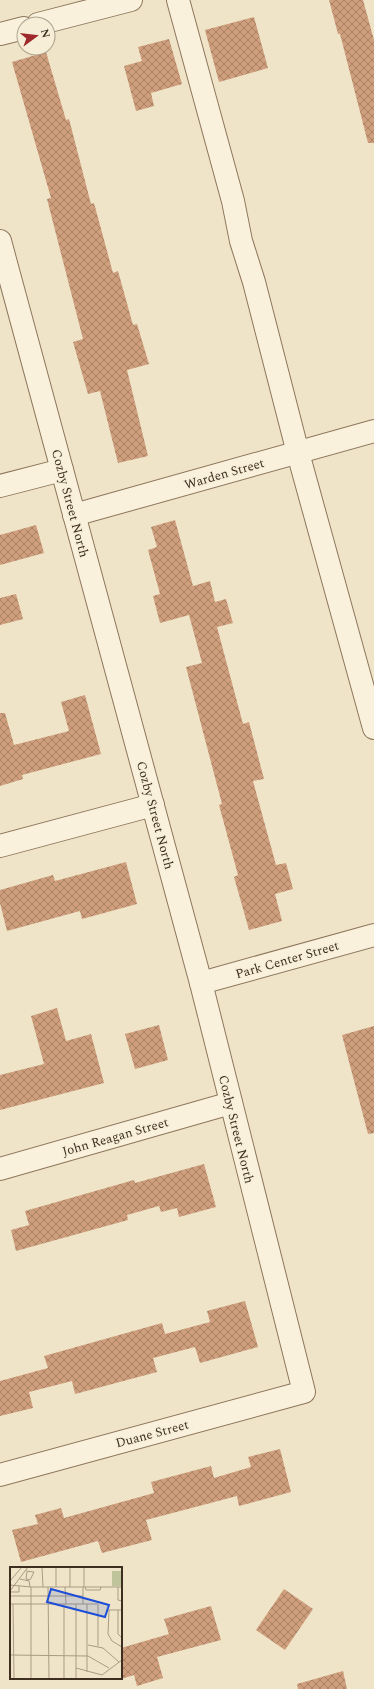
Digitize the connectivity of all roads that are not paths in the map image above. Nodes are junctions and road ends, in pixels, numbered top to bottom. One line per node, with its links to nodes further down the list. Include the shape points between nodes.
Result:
1 (131, 0): 3 (street)
2 (178, 0): 8 (street)
3 (56, 19)
4 (16, 30): 5 (street)
5 (0, 34)
6 (0, 241): 9 (street, Cozby Street North)
7 (374, 431): 8 (street, Warden Street)
8 (298, 452): 11 (street, Warden Street); 12 (street)
9 (62, 470): 10 (street); 11 (street, Cozby Street North)
10 (0, 486)
11 (74, 515): 13 (street, Cozby Street North)
12 (374, 728)
13 (153, 804): 14 (street); 16 (street, Cozby Street North)
14 (0, 846)
15 (374, 935): 16 (street, Park Center Street)
16 (201, 983): 17 (street, Cozby Street North)
17 (231, 1103): 18 (street, John Reagan Street); 19 (street, Cozby Street North)
18 (0, 1169)
19 (304, 1392): 20 (street, Duane Street)
20 (0, 1475)

